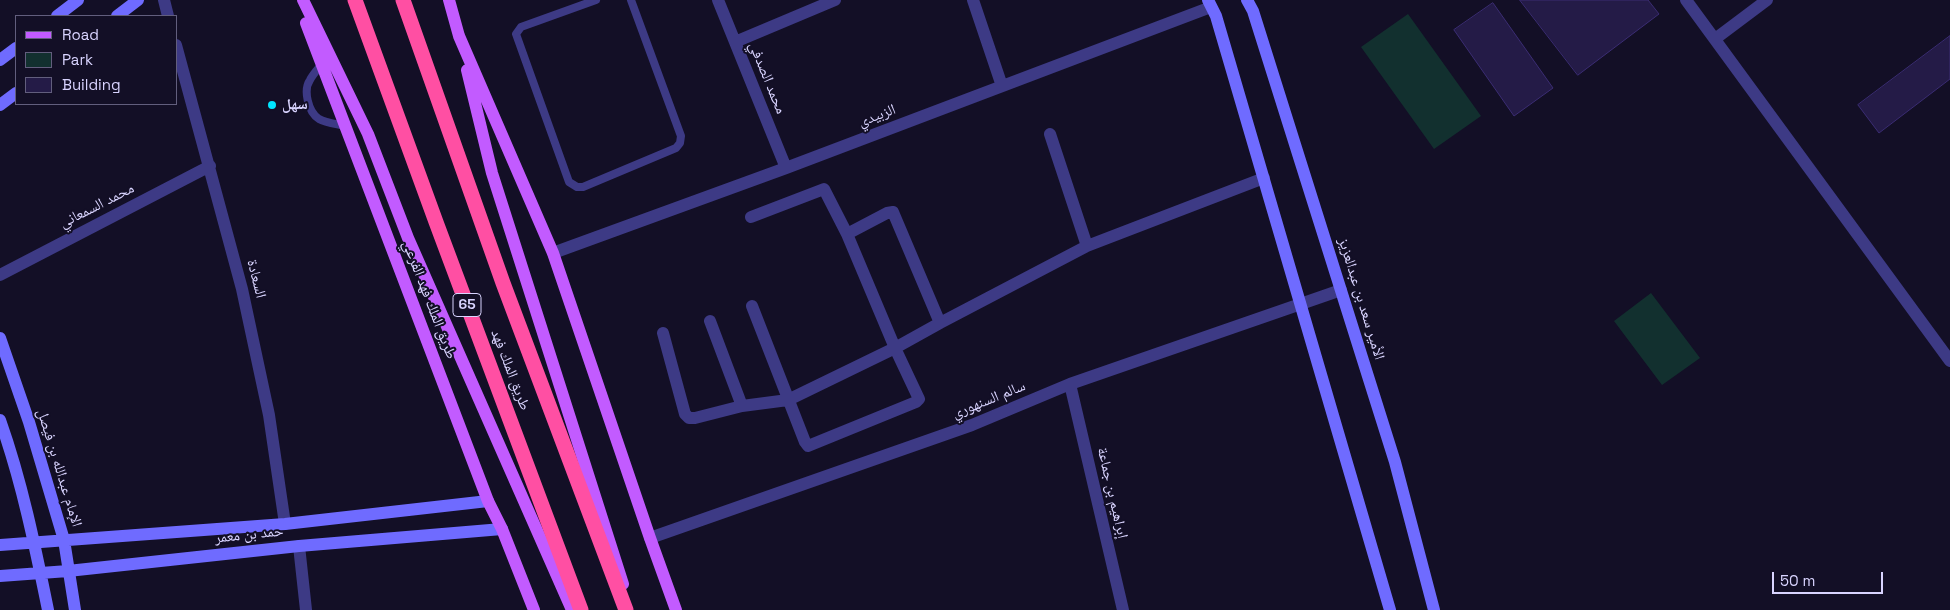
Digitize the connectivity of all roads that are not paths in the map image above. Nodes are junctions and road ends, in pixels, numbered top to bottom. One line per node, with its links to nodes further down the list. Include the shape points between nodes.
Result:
1 (78, 0): 18 (street)
2 (138, 0): 19 (street)
3 (164, 0): 20 (street)
4 (297, 0): 27 (main road, طريق الملك فهد الفرعي)
5 (303, 0): 69 (main road, via 368,134 408,238)
6 (355, 0): 70 (highway, طريق الملك فهد / 65)
7 (403, 0): 71 (highway, طريق الملك فهد, via 503,283)
8 (449, 0): 21 (main road)
9 (596, 0): 10 (lane, via 521,27 516,34 569,182 577,187 676,148 680,142 681,136)
10 (631, 0)
11 (718, 0): 23 (street, محمد الصدفي)
12 (835, 0): 23 (street)
13 (973, 0): 28 (street)
14 (1247, 0): 41 (street, الأمير سعد بن عبدالعزيز, via 1254,11)
15 (1686, 0): 22 (street)
16 (1767, 0): 22 (street)
17 (1209, 3): 28 (street, الزبيدي); 35 (street, via 1216,16)
18 (58, 15)
19 (118, 15)
20 (168, 15)
21 (459, 36): 39 (main road); 72 (main road, via 492,173)
22 (1715, 39): 49 (street)
23 (735, 42): 34 (street, محمد الصدفي)
24 (15, 49): 26 (street)
25 (178, 52): 33 (street, السعادة)
26 (0, 60)
27 (322, 64): 31 (main road, طريق الملك فهد الفرعي); 31 (lane, via 309,81 306,92 309,105 320,120)
28 (1002, 86): 34 (street, الزبيدي)
29 (15, 94): 30 (street)
30 (0, 105)
31 (345, 126): 54 (main road, طريق الملك فهد الفرعي)
32 (1050, 134): 38 (street)
33 (210, 166): 40 (street, محمد السمعاني); 55 (street, السعادة, via 242,289 267,405)
34 (786, 168): 39 (street, الزبيدي)
35 (1264, 178): 38 (street); 42 (street)
36 (751, 217): 37 (street, via 824,189)
37 (848, 234): 45 (street, via 886,212 894,212); 48 (street)
38 (1087, 246): 45 (street)
39 (553, 253): 57 (main road)
40 (0, 275)
41 (1341, 290): 42 (street, سالم السنهوري); 76 (street, الأمير سعد بن عبدالعزيز, via 1395,462)
42 (1301, 303): 50 (street, سالم السنهوري); 75 (street)
43 (752, 306): 51 (street)
44 (710, 321): 52 (street)
45 (940, 323): 48 (street)
46 (663, 333): 52 (street, via 685,414 689,418)
47 (0, 338): 58 (street, الإمام عبدالله بن فيصل)
48 (895, 348): 51 (street); 51 (street, via 917,392 919,399 916,402 809,446)
49 (1950, 361)
50 (1070, 384): 57 (street, سالم السنهوري, via 972,426); 74 (street, إبراهيم بن جماعة)
51 (788, 400): 52 (street)
52 (742, 406)
53 (0, 420): 59 (street)
54 (488, 501): 55 (street, حمد بن معمر); 56 (main road, طريق الملك فهد الفرعي)
55 (285, 524): 58 (street, حمد بن معمر)
56 (502, 529): 61 (street, حمد بن معمر); 68 (main road, طريق الملك فهد الفرعي)
57 (650, 538): 73 (main road)
58 (64, 540): 59 (street, حمد بن معمر); 62 (street, الإمام عبدالله بن فيصل)
59 (35, 543): 60 (street, حمد بن معمر); 63 (street)
60 (0, 545)
61 (299, 546): 62 (street, حمد بن معمر); 67 (street)
62 (68, 571): 63 (street, حمد بن معمر); 66 (street, الإمام عبدالله بن فيصل)
63 (41, 573): 64 (street, حمد بن معمر); 65 (street)
64 (0, 576)
65 (48, 610)
66 (75, 610)
67 (306, 610)
68 (534, 610)
69 (572, 610)
70 (581, 610)
71 (626, 610)
72 (632, 610)
73 (676, 610)
74 (1123, 610)
75 (1390, 610)
76 (1434, 610)

